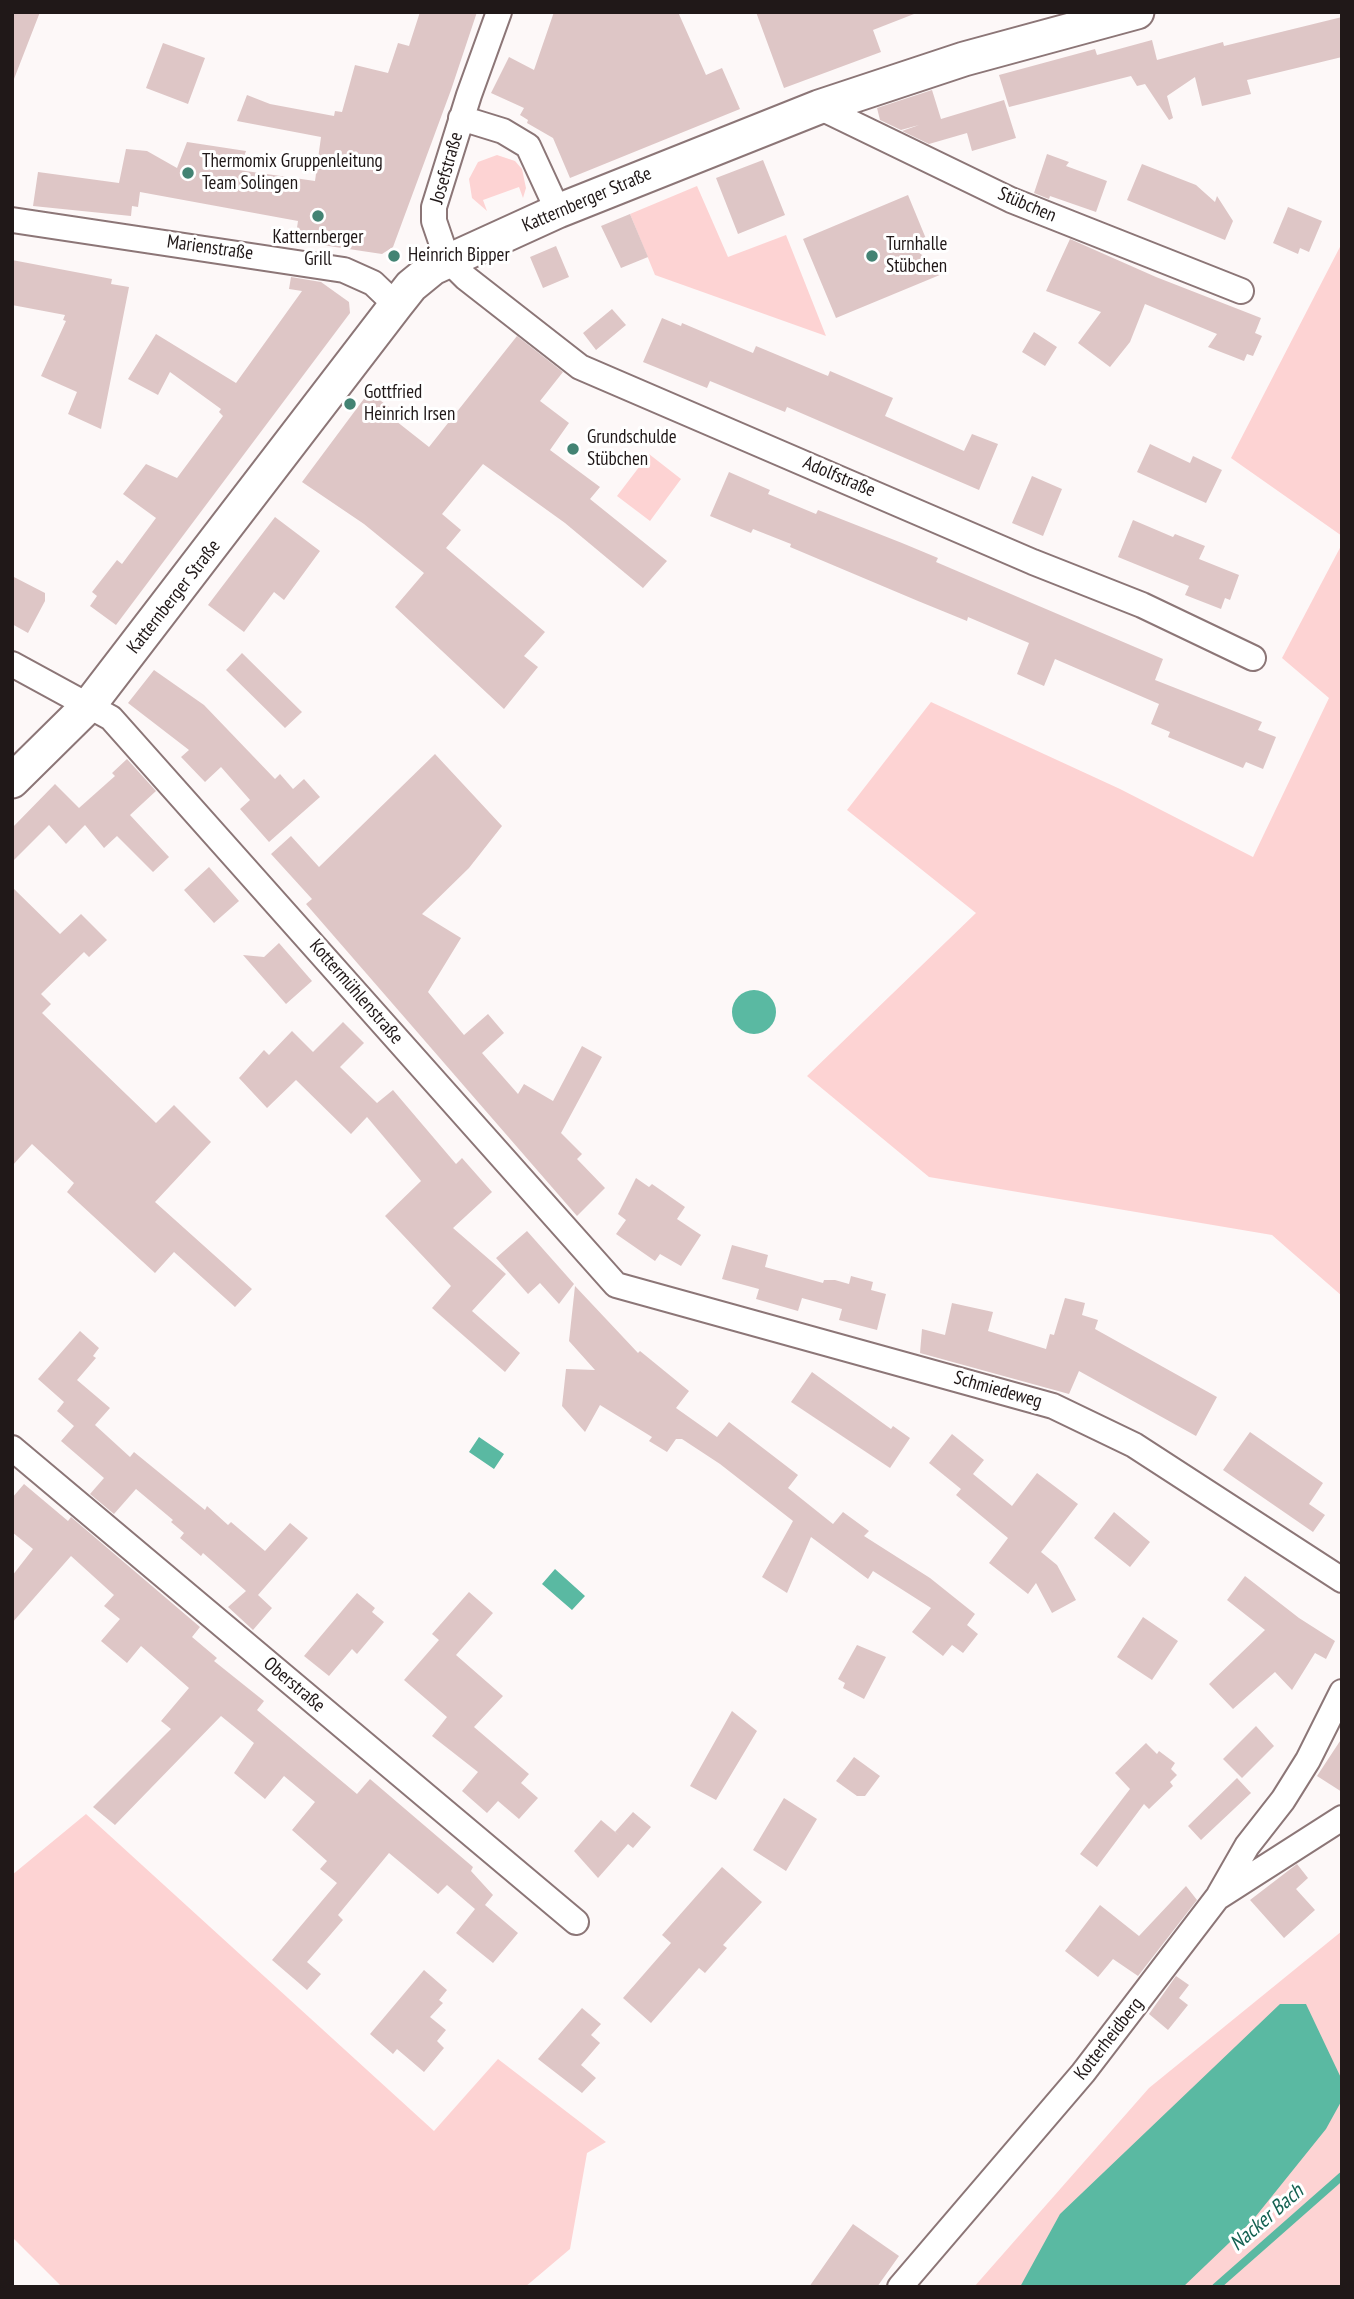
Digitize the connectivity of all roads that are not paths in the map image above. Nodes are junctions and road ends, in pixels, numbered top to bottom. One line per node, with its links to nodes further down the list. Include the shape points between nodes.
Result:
1 (499, 12): 4 (street, Josefstraße)
2 (1137, 12): 3 (street, Katternberger Straße, via 964,59)
3 (819, 107): 5 (street, Katternberger Straße); 8 (street, Stübchen, via 1011,200)
4 (461, 118): 5 (street, Josefstraße, via 503,131 528,146); 7 (street, Josefstraße, via 435,207)
5 (558, 211): 7 (street, Katternberger Straße)
6 (12, 220): 9 (street, Marienstraße, via 344,270 373,283)
7 (447, 259): 9 (street, Katternberger Straße, via 411,286); 10 (street, Adolfstraße, via 580,367 1142,605)
8 (1241, 291)
9 (396, 305): 12 (street, Katternberger Straße)
10 (1253, 658)
11 (12, 664): 12 (street, Kottermühlenstraße)
12 (90, 704): 13 (street, Katternberger Straße); 14 (street, Kottermühlenstraße, via 111,718 245,865)
13 (12, 781)
14 (616, 1285): 16 (street, Schmiedeweg, via 1053,1406 1134,1445)
15 (12, 1448): 20 (street, Oberstraße)
16 (1342, 1580)
17 (1342, 1692): 19 (street, via 1308,1760 1247,1846)
18 (1342, 1818): 19 (street, Kotterheidberg)
19 (1217, 1898): 21 (street, Kotterheidberg, via 1083,2073)
20 (576, 1923)
21 (900, 2287)

